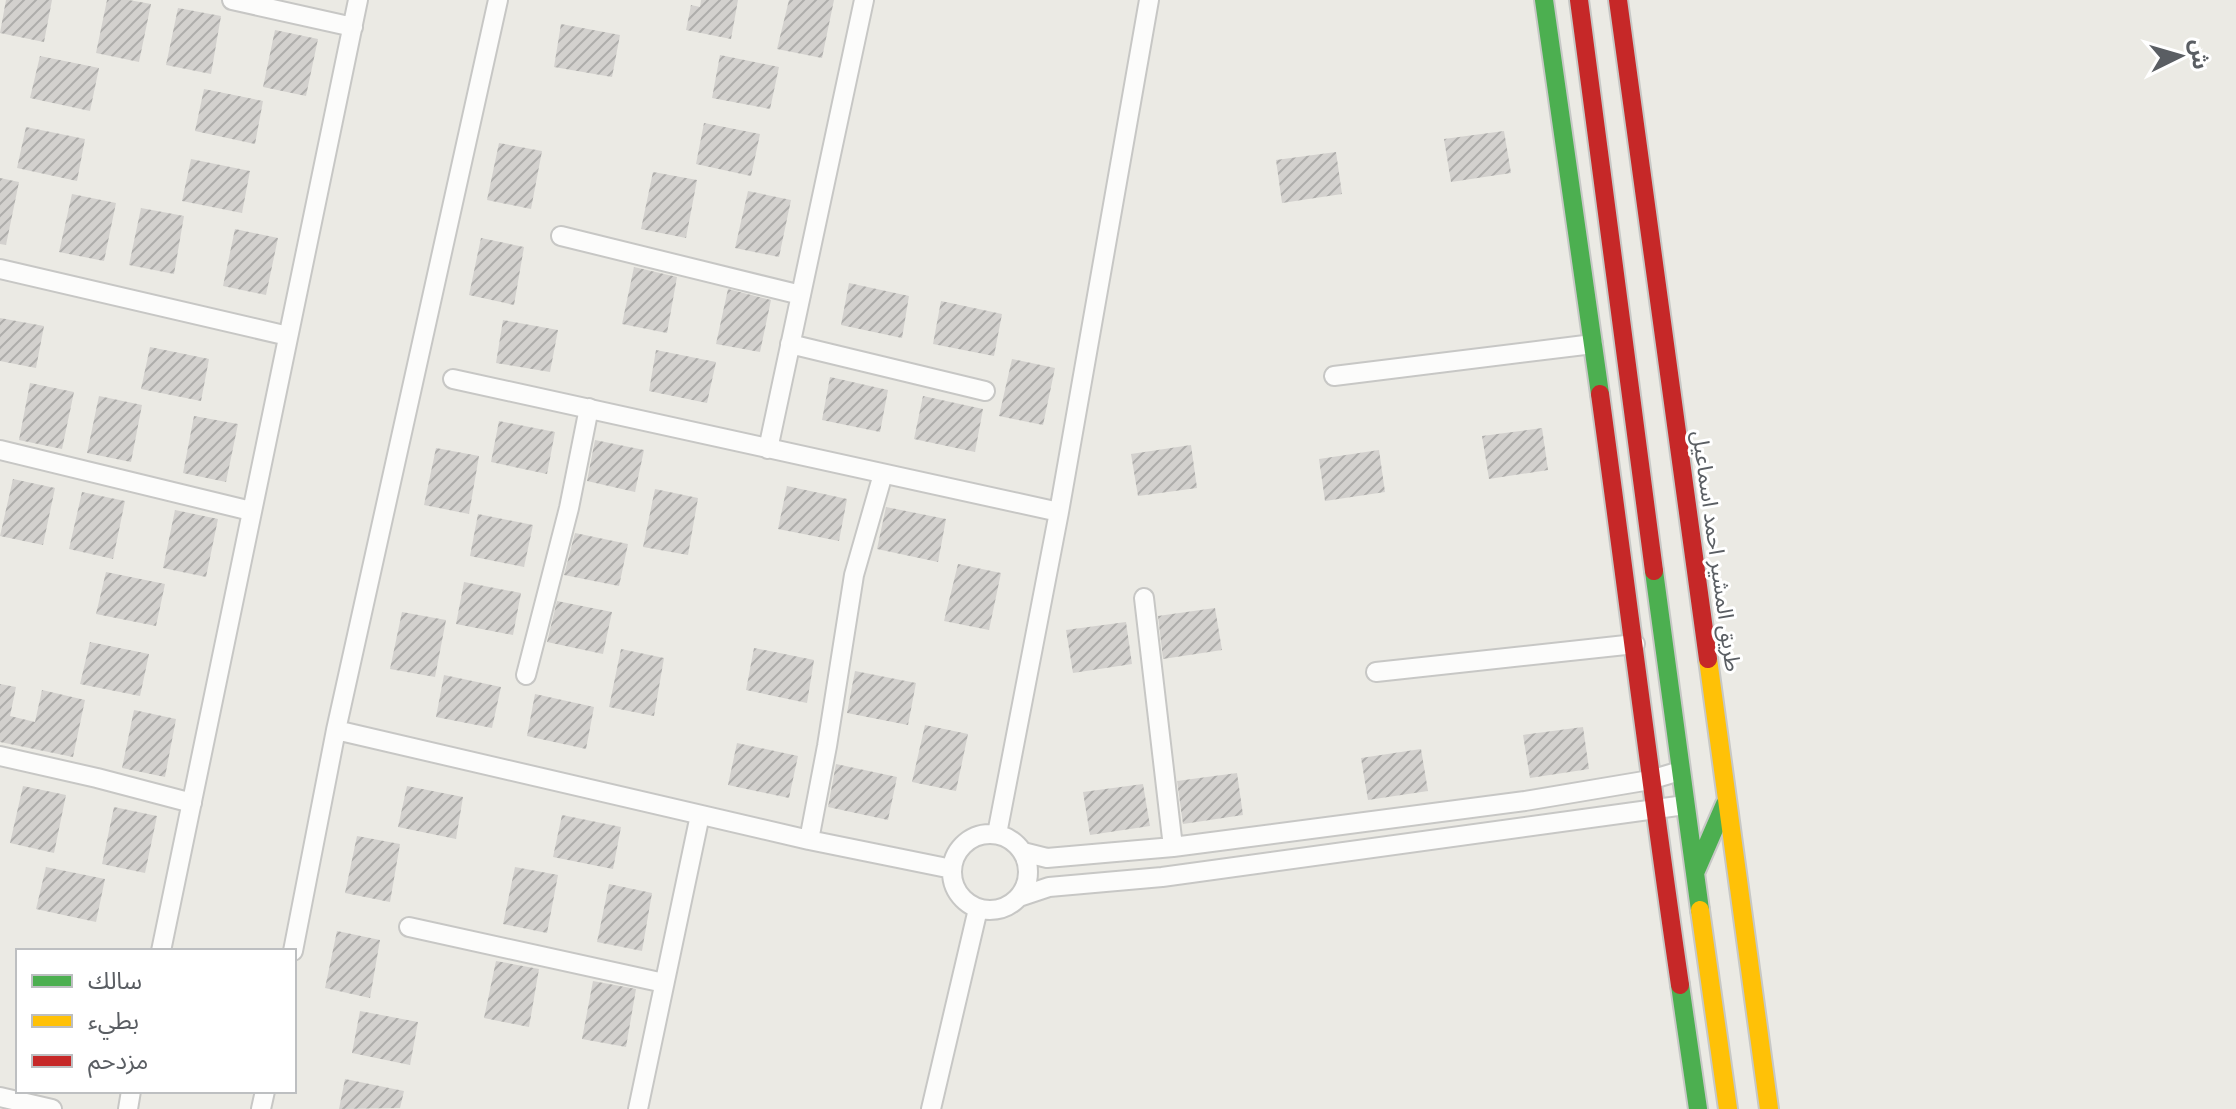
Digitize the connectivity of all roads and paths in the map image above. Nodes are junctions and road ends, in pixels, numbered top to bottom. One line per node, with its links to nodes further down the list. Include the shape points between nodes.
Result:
1 (232, 0): 9 (street)
2 (358, 0): 9 (street)
3 (498, 0): 29 (street)
4 (864, 0): 12 (street)
5 (1149, 0): 24 (street)
6 (1544, 0): 15 (street)
7 (1579, 0): 31 (street)
8 (1618, 0): 33 (street, طريق المشير احمد اسماعيل)
9 (353, 27): 13 (street)
10 (561, 236): 12 (street)
11 (0, 269): 13 (street)
12 (801, 295): 14 (street)
13 (288, 336): 23 (street)
14 (790, 344): 18 (street); 20 (street)
15 (1593, 344): 16 (street); 26 (street)
16 (1334, 376)
17 (453, 379): 19 (street)
18 (985, 391)
19 (589, 408): 20 (street); 28 (street)
20 (768, 449): 22 (street)
21 (0, 450): 23 (street)
22 (883, 474): 24 (street); 39 (street, via 854,575)
23 (251, 511): 34 (street)
24 (1059, 512): 38 (street)
25 (1144, 598): 40 (street)
26 (1635, 644): 27 (street); 32 (street)
27 (1376, 672)
28 (526, 675)
29 (336, 730): 37 (street); 48 (street)
30 (0, 756): 34 (street)
31 (1680, 771): 32 (street); 35 (street)
32 (1650, 780): 36 (street); 40 (street)
33 (1726, 802): 43 (street); 56 (street, طريق المشير احمد اسماعيل)
34 (192, 803): 47 (street)
35 (1685, 805): 36 (street); 43 (street)
36 (1654, 811): 44 (street, via 1162,877 1049,887); 54 (street)
37 (700, 815): 39 (street); 49 (street)
38 (997, 834): 41 (street); 42 (street, via 967,841 956,853)
39 (809, 840): 42 (street)
40 (1173, 847): 41 (street, via 1047,858)
41 (1023, 852): 44 (street, via 1027,883)
42 (952, 869): 45 (street, via 954,885)
43 (1695, 874): 55 (street)
44 (1019, 897): 45 (street, via 1007,906)
45 (978, 909): 53 (street)
46 (409, 927): 49 (street)
47 (161, 949)
48 (293, 949)
49 (664, 983): 52 (street)
50 (0, 1097): 51 (street)
51 (52, 1109)
52 (638, 1109)
53 (931, 1109)
54 (1698, 1109)
55 (1728, 1109)
56 (1769, 1109)

